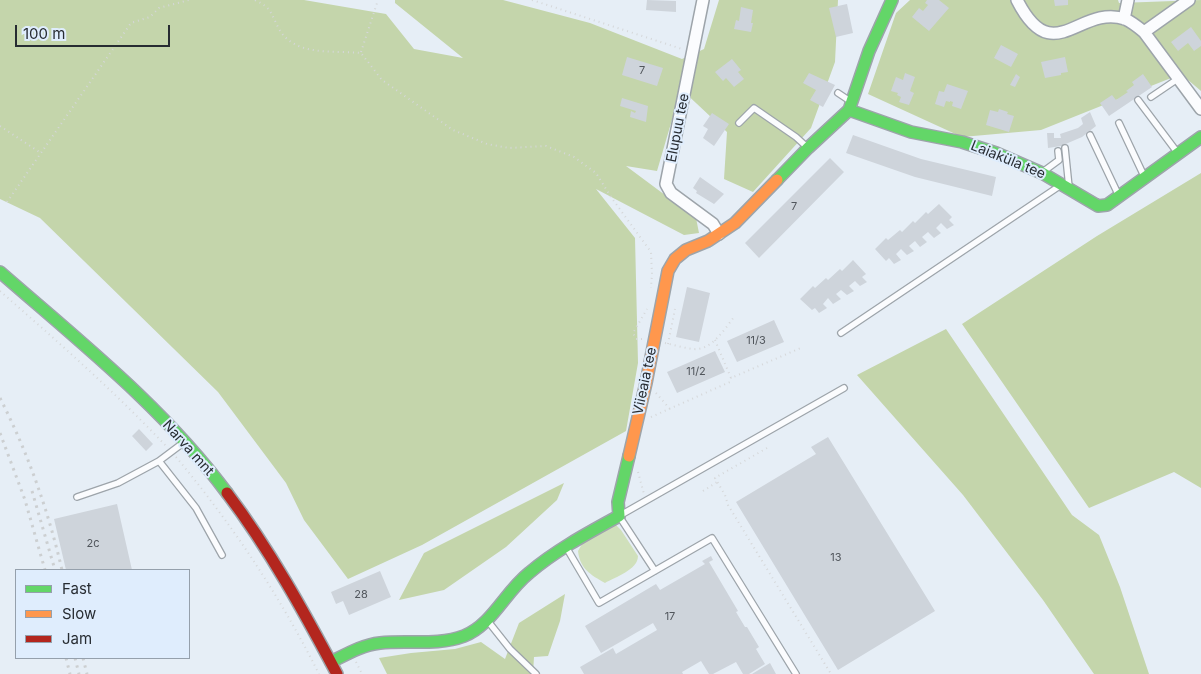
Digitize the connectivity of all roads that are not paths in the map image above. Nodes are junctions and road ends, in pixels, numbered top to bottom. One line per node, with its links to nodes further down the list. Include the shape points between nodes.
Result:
1 (703, 0): 26 (street, Elupuu tee, via 666,184 671,192 713,224)
2 (1017, 0): 6 (street, via 1034,26 1054,34 1099,18)
3 (1128, 0): 6 (street)
4 (1189, 0): 7 (street)
5 (888, 1): 12 (street, Viieaia tee)
6 (1124, 19): 7 (street)
7 (1144, 32): 8 (street)
8 (1179, 78): 10 (lane); 13 (street)
9 (838, 93): 12 (lane)
10 (1150, 97)
11 (1138, 100): 21 (lane)
12 (851, 106): 18 (street, Viieaia tee); 22 (street, Laiaküla tee, via 911,132 962,142)
13 (1201, 109)
14 (739, 123): 18 (lane, via 754,108)
15 (1119, 124): 23 (lane)
16 (1090, 135): 25 (lane)
17 (1201, 137): 21 (street, Laiaküla tee)
18 (808, 148): 26 (street, Viieaia tee, via 736,223)
19 (1065, 148): 24 (lane)
20 (1058, 151): 22 (lane, via 1059,160)
21 (1178, 154): 23 (street, Laiaküla tee)
22 (1042, 172): 24 (street, Laiaküla tee)
23 (1145, 178): 25 (street, Laiaküla tee)
24 (1065, 187): 25 (street, Laiaküla tee, via 1098,206 1107,205); 28 (lane)
25 (1119, 196)
26 (719, 234): 33 (street, Viieaia tee, via 686,250 668,271 659,341 618,502)
27 (0, 272): 30 (street, Narva mnt, via 148,404)
28 (840, 333)
29 (844, 388): 33 (lane)
30 (184, 442): 31 (lane); 38 (street, Narva mnt, via 223,488 261,542)
31 (160, 461): 32 (lane, via 118,483); 35 (lane, via 196,508)
32 (77, 497)
33 (620, 516): 34 (street); 36 (lane)
34 (566, 546): 36 (lane, via 599,603); 37 (street, via 508,592)
35 (222, 554)
36 (655, 571): 41 (lane, via 712,538)
37 (487, 620): 38 (street, via 476,630 451,640 380,643 361,647); 40 (lane)
38 (331, 662): 39 (street, Narva mnt)
39 (337, 674)
40 (536, 674)
41 (796, 674)

